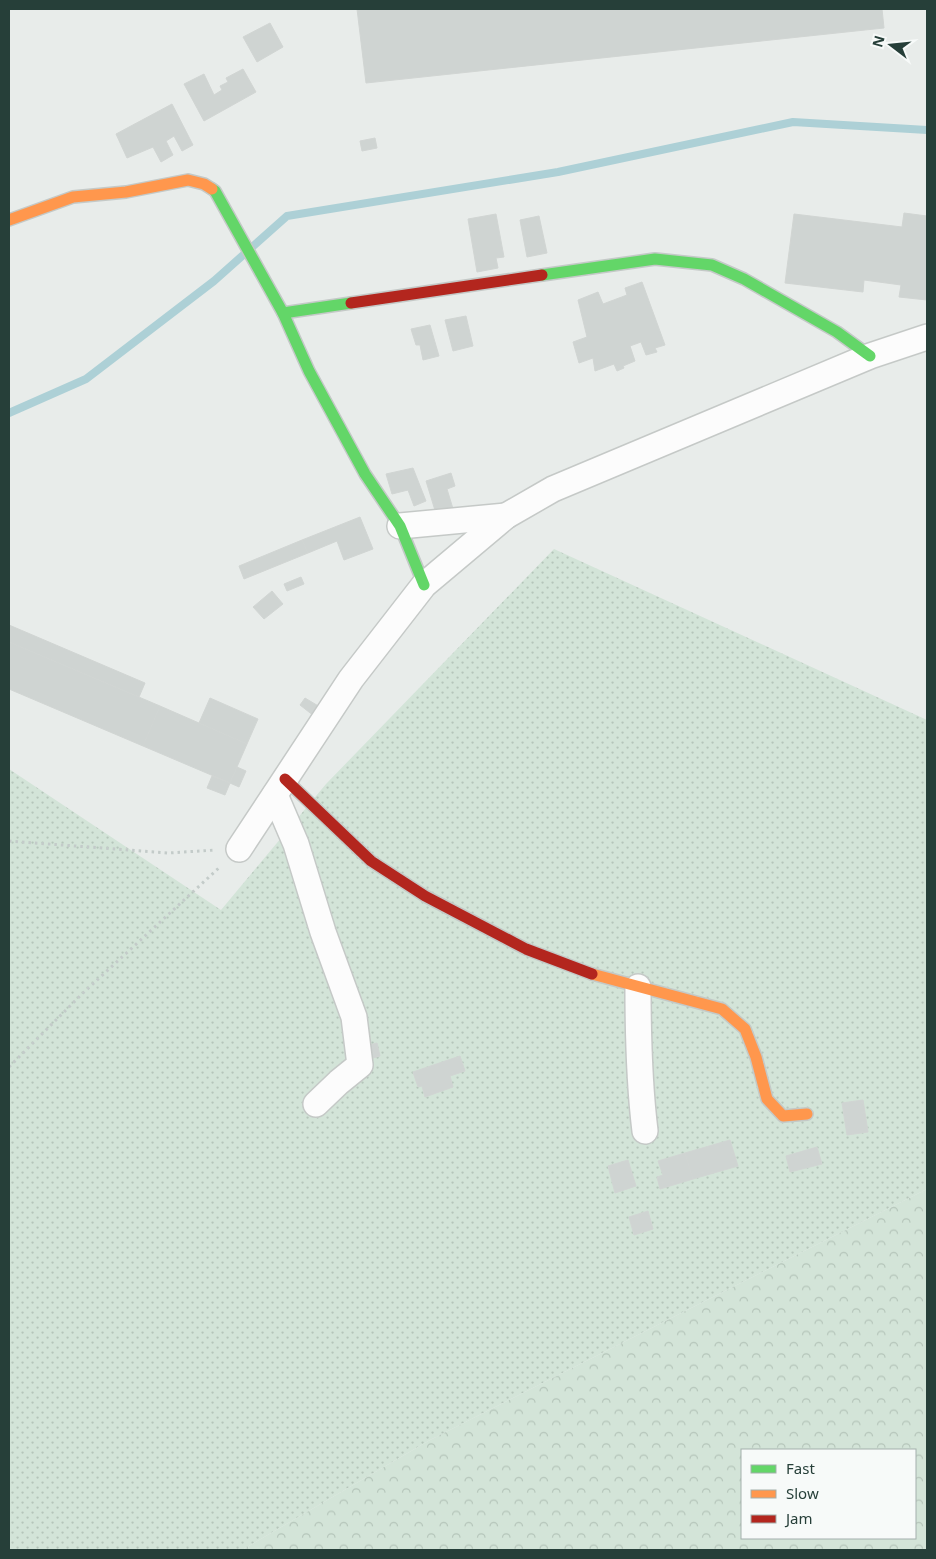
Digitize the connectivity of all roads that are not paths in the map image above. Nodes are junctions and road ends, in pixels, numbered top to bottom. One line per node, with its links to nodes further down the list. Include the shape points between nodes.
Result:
1 (9, 220): 2 (street, via 73,197 126,192 188,180 204,184 215,191)
2 (283, 313): 4 (street, via 655,259 712,265 744,279 837,332); 6 (street, via 365,474)
3 (927, 337): 4 (street)
4 (870, 356): 5 (street, via 553,489)
5 (506, 516): 6 (street); 7 (street)
6 (400, 526): 7 (street)
7 (424, 585): 8 (street, via 351,679)
8 (280, 787): 9 (street); 10 (street, via 371,861 425,896 526,949 596,976); 11 (street, via 323,932 354,1017 360,1066)
9 (239, 849)
10 (638, 987): 12 (street, via 722,1009 745,1029 768,1099 783,1116); 13 (street, via 640,1093)
11 (316, 1104)
12 (807, 1114)
13 (645, 1130)

